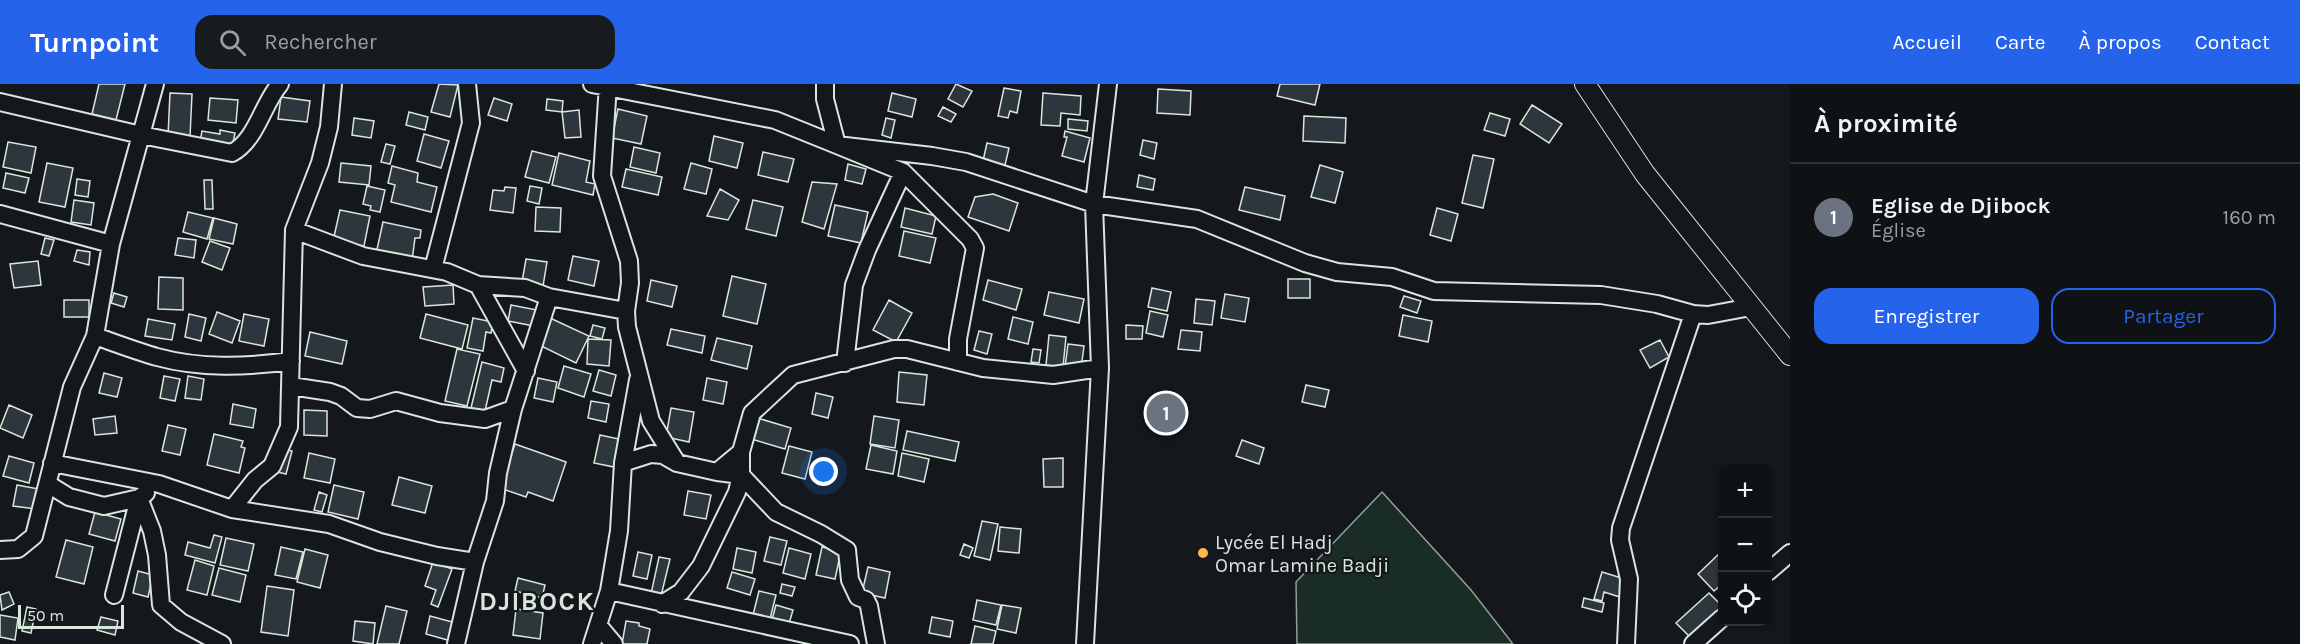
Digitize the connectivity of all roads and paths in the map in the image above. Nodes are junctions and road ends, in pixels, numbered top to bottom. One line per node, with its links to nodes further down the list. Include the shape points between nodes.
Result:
1 (155, 84): 10 (street)
2 (280, 84): 10 (street, via 251,134 232,153)
3 (333, 84): 15 (street, via 329,127 320,163)
4 (467, 84): 17 (street, via 471,123)
5 (825, 84): 11 (street)
6 (1108, 84): 13 (street)
7 (1585, 84): 20 (main road, via 1645,174)
8 (603, 85): 11 (street, via 775,120); 21 (street, via 602,176 629,261)
9 (0, 102): 10 (street)
10 (141, 135): 16 (street)
11 (837, 145): 12 (street); 13 (street, via 966,162)
12 (903, 172): 26 (street, via 975,248 958,339); 27 (street, via 854,285)
13 (1094, 204): 22 (street, via 1197,219 1305,263 1337,272 1392,277 1434,291 1601,295); 28 (street)
14 (0, 214): 16 (street)
15 (294, 231): 17 (street, via 363,256); 25 (street)
16 (111, 244): 23 (street)
17 (433, 269): 18 (street)
18 (478, 285): 19 (street, via 525,288); 29 (street)
19 (549, 297): 21 (street); 29 (street)
20 (1751, 307): 22 (street); 24 (main road)
21 (626, 311): 30 (street)
22 (1693, 314): 59 (street, via 1621,528 1629,579)
23 (95, 336): 25 (street, via 191,364 225,367); 34 (street, via 72,387)
24 (1790, 355)
25 (291, 361): 31 (street)
26 (958, 362): 27 (street, via 894,349); 28 (street, via 1053,375)
27 (845, 363): 33 (street, via 793,375 752,412)
28 (1100, 368): 58 (street)
29 (526, 371): 32 (street)
30 (638, 375): 35 (street); 36 (street, via 651,421)
31 (291, 386): 32 (street, via 330,392 364,409 396,401 440,413 485,419); 42 (street, via 289,427 272,466)
32 (513, 409): 45 (street, via 495,501)
33 (741, 452): 37 (street); 38 (street)
34 (52, 463): 39 (street); 40 (street)
35 (623, 463): 36 (street, via 651,454); 47 (street, via 619,531)
36 (677, 463): 37 (street)
37 (717, 472): 38 (street)
38 (741, 476): 49 (street, via 701,566 681,592); 57 (street, via 776,512 847,550 850,580 858,597 869,606)
39 (48, 484): 41 (street, via 69,497 104,506); 43 (street, via 34,536 18,549)
40 (159, 484): 41 (street); 42 (street)
41 (139, 498): 48 (street); 52 (street, via 157,555 160,605 181,622)
42 (232, 509): 45 (street, via 329,524 380,542)
43 (0, 550)
44 (1790, 553): 46 (street)
45 (475, 562): 53 (street)
46 (1772, 568)
47 (609, 591): 49 (street); 51 (street)
48 (114, 595)
49 (662, 604): 56 (street)
50 (1718, 622): 60 (street)
51 (598, 626): 54 (street); 55 (street)
52 (222, 644)
53 (456, 644)
54 (592, 644)
55 (614, 644)
56 (850, 644)
57 (876, 644)
58 (1084, 644)
59 (1626, 644)
60 (1693, 644)

